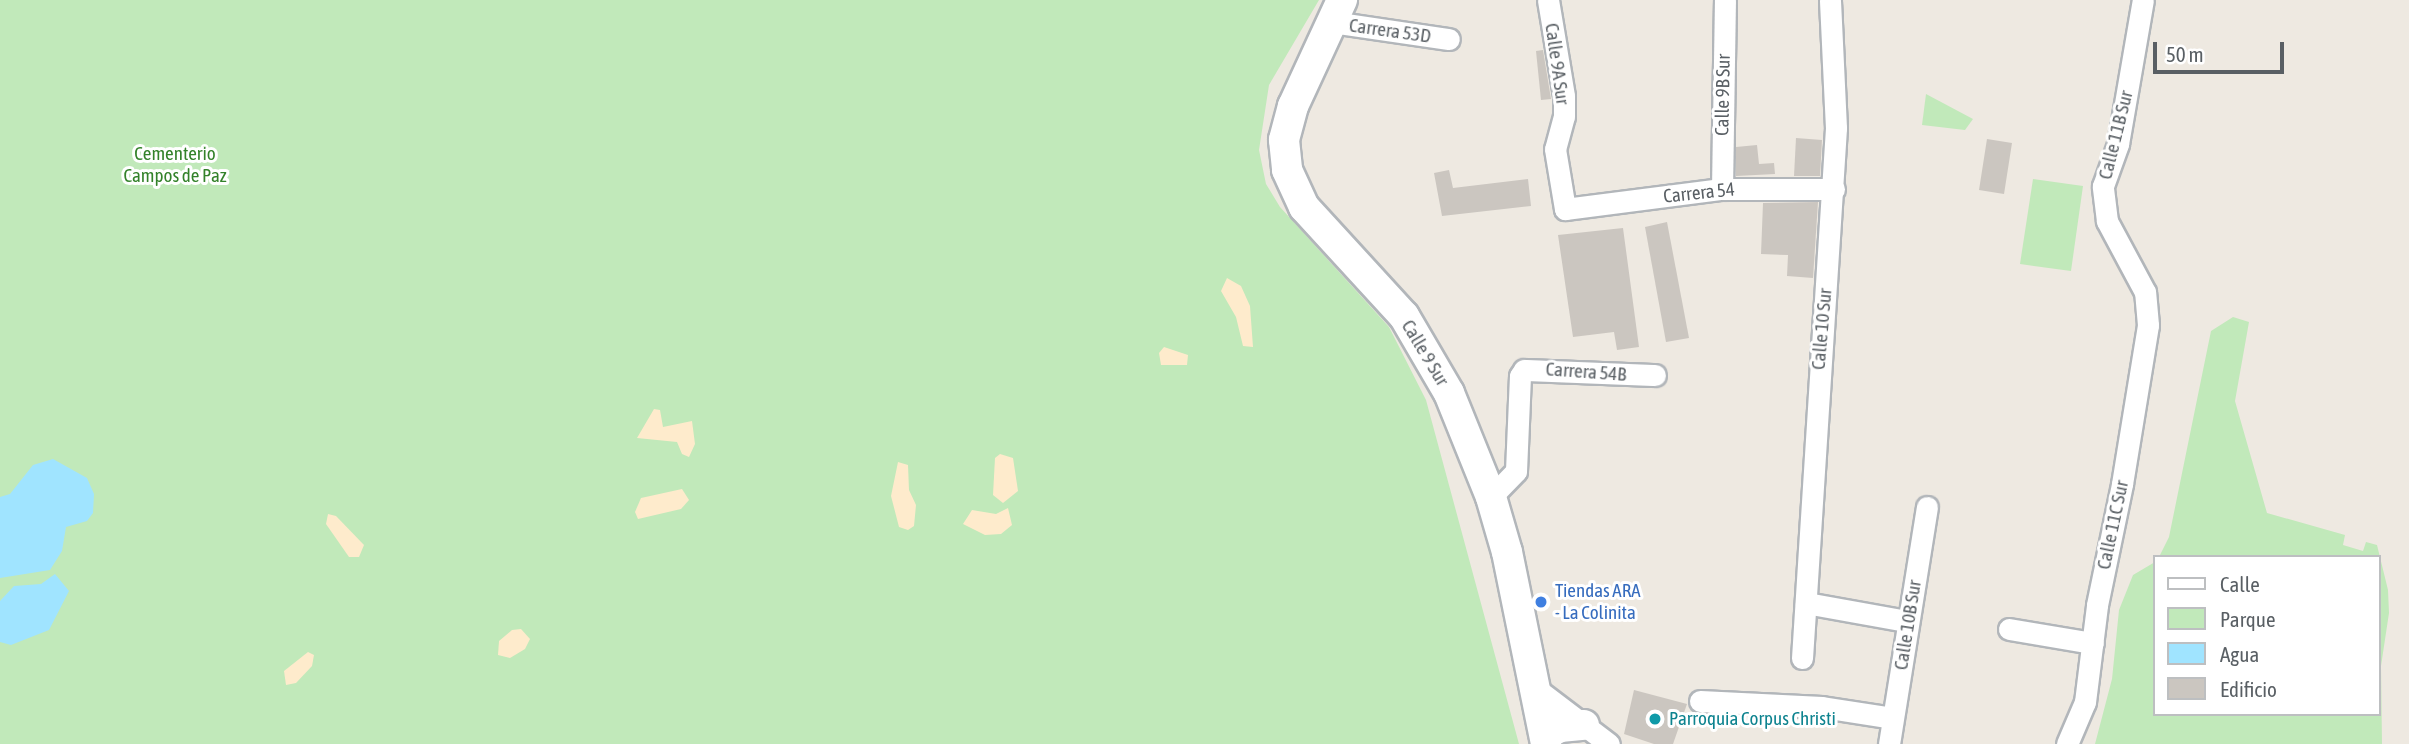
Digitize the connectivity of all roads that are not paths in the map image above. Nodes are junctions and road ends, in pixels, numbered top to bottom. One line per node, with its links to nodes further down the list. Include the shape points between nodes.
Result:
1 (1548, 0): 9 (street, Calle 9A Sur, via 1564,96 1555,149)
2 (1725, 0): 7 (street, Calle 9B Sur)
3 (1830, 0): 8 (street, Calle 10 Sur, via 1836,128)
4 (2143, 0): 10 (street, Calle 11B Sur, via 2118,144 2103,186 2107,221)
5 (1337, 11): 6 (street, Carrera 53D); 12 (main road, Calle 9 Sur, via 1293,106 1284,140 1287,170 1304,207 1408,323 1449,393)
6 (1449, 39)
7 (1722, 189): 8 (street, Carrera 54); 9 (street, Carrera 54)
8 (1833, 189): 14 (street, Calle 10 Sur)
9 (1565, 209)
10 (2148, 303): 17 (street, Calle 11C Sur, via 2135,414)
11 (1656, 375): 12 (street, Carrera 54B, via 1603,376 1529,369 1520,376 1517,471)
12 (1491, 497): 19 (main road, Calle 9 Sur)
13 (1927, 507): 15 (street, Calle 10B Sur)
14 (1806, 603): 15 (street); 18 (street, Calle 10 Sur)
15 (1906, 621): 21 (street, Calle 10B Sur)
16 (2008, 629): 17 (street)
17 (2093, 643): 26 (street, Calle 11C Sur, via 2085,702)
18 (1802, 659)
19 (1538, 690): 22 (street); 23 (main road, Calle 9 Sur)
20 (1700, 701): 21 (street, via 1822,708)
21 (1892, 718): 25 (street, Calle 10B Sur)
22 (1584, 725): 23 (main road, via 1560,727); 24 (street)
23 (1546, 740)
24 (1609, 744)
25 (1889, 744)
26 (2067, 744)

